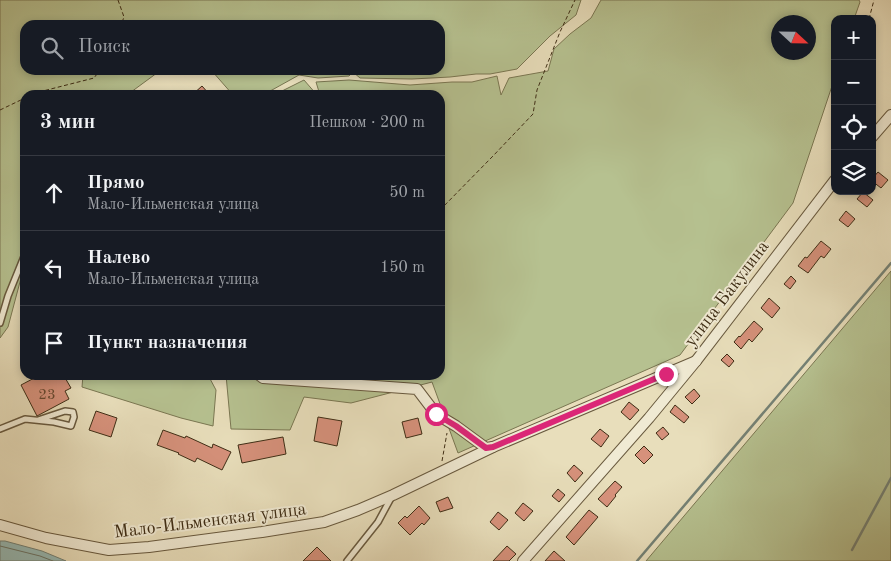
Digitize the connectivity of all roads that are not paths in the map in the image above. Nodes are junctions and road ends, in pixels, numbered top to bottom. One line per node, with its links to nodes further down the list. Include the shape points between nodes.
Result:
1 (891, 115): 2 (street)
2 (876, 132)
3 (831, 185): 6 (street, улица Бакулина)
4 (20, 266): 5 (lane)
5 (0, 323)
6 (696, 361): 10 (street, Мало-Ильменская улица); 16 (street, улица Бакулина)
7 (289, 380): 10 (street, via 417,389 436,414 486,448)
8 (38, 420): 8 (lane, via 71,426 74,417 73,412 65,411); 9 (lane, via 25,419)
9 (0, 429)
10 (493, 447): 11 (street, Мало-Ильменская улица)
11 (393, 495): 13 (street, Мало-Ильменская улица, via 324,522); 15 (lane, via 378,522)
12 (0, 525): 13 (street, Мало-Ильменская улица)
13 (109, 550): 14 (street)
14 (108, 561)
15 (347, 561)
16 (524, 561)

